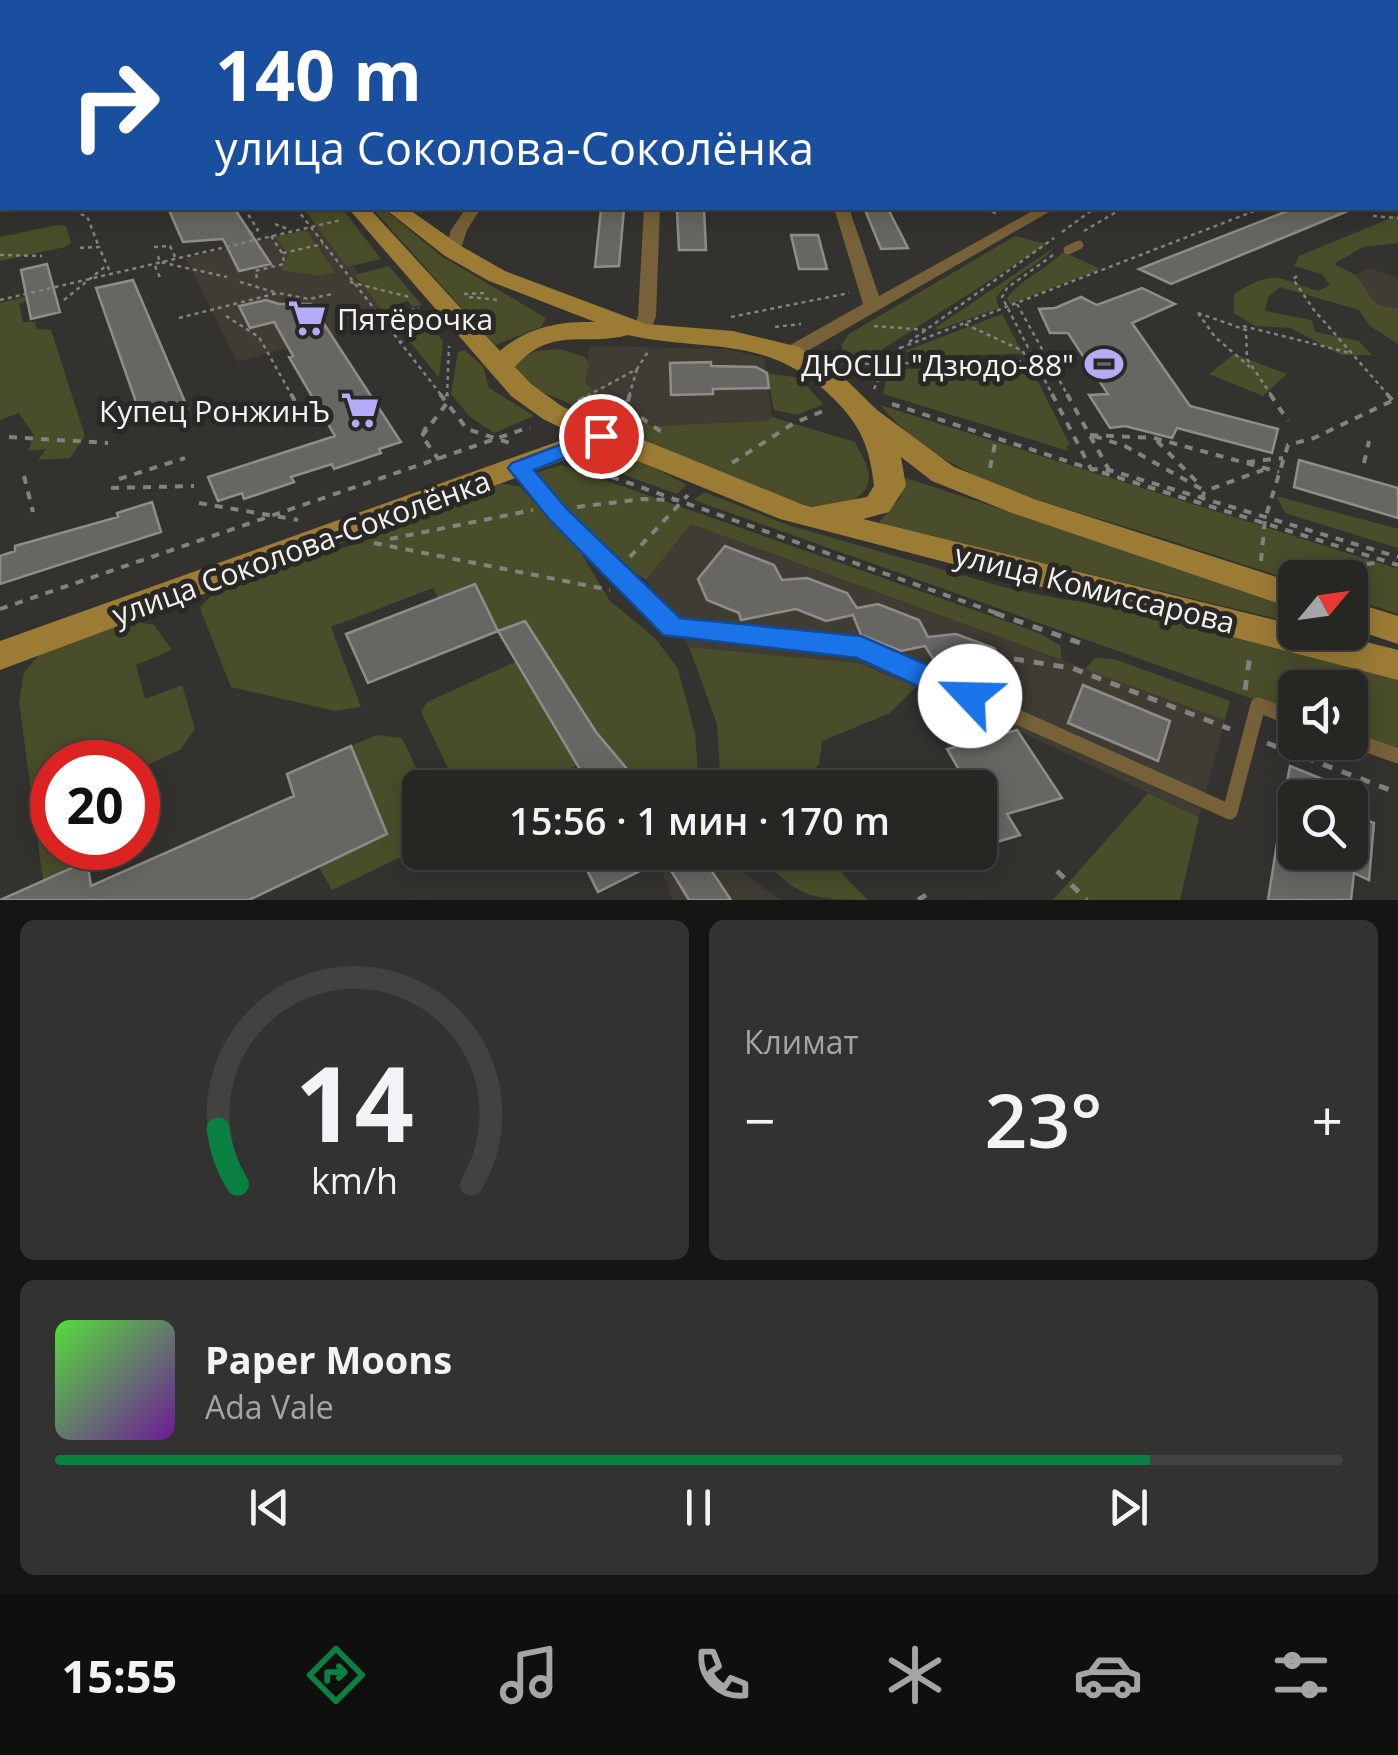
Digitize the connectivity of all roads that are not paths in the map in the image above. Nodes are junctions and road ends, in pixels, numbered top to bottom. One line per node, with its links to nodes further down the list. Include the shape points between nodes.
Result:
1 (360, 210): 13 (main road, улица Комиссарова)
2 (397, 210): 9 (main road, улица Комиссарова)
3 (472, 210): 9 (street)
4 (652, 210): 11 (street)
5 (842, 210): 10 (street)
6 (1044, 210): 10 (street)
7 (1079, 245): 8 (lane)
8 (1064, 248)
9 (453, 251): 11 (main road, улица Комиссарова)
10 (870, 297): 12 (street)
11 (644, 340): 12 (main road, улица Комиссарова, via 734,339); 13 (main road, via 554,332 516,346)
12 (800, 360): 14 (main road, улица Комиссарова)
13 (500, 366): 15 (main road, улица Комиссарова, via 553,414)
14 (876, 404): 17 (main road, улица Комиссарова, via 890,486 878,505 844,513); 18 (main road, улица Комиссарова, via 943,474)
15 (601, 436): 16 (main road, улица Соколова-Соколёнка); 17 (main road, улица Комиссарова)
16 (520, 468): 21 (main road, улица Соколова-Соколёнка, via 358,541); 23 (lane, via 673,627 861,647 1230,812 1258,705)
17 (792, 512): 22 (main road, улица Комиссарова)
18 (1278, 590)
19 (1368, 620): 20 (main road)
20 (1398, 630)
21 (0, 656)
22 (1398, 665)
23 (1278, 713)
24 (1368, 745): 25 (lane)
25 (1398, 756)

